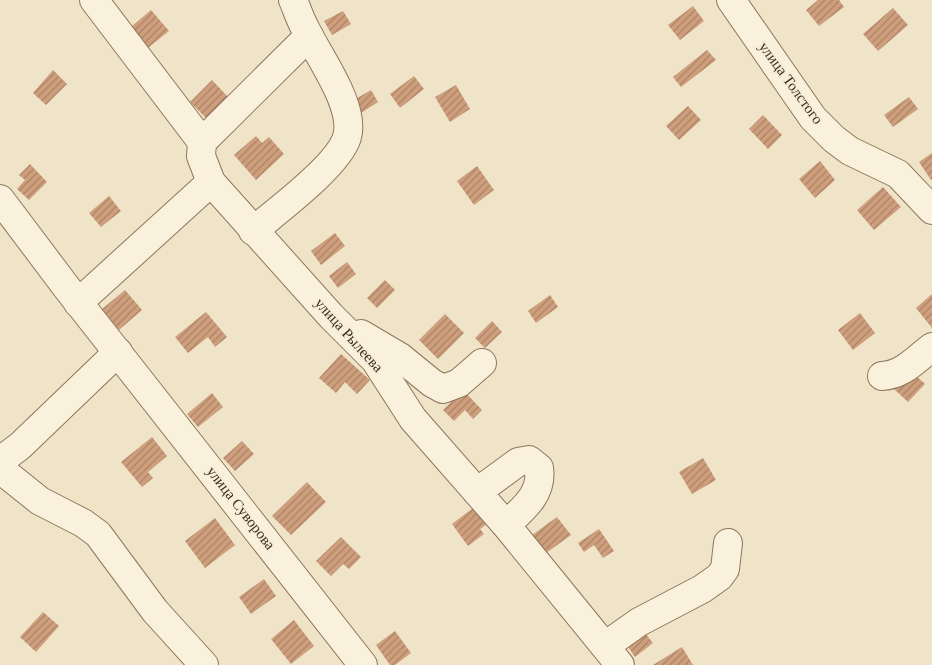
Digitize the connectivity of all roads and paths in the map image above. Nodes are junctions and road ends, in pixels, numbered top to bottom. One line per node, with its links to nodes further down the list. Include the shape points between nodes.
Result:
1 (94, 0): 5 (street)
2 (293, 0): 4 (street)
3 (731, 0): 8 (street, улица Толстого, via 813,118 850,151 898,174)
4 (309, 36): 5 (street); 9 (street, via 340,95 347,117 347,136 339,153 322,171)
5 (202, 142): 6 (street, улица Рылеева, via 203,168)
6 (211, 182): 9 (street, улица Рылеева); 10 (street)
7 (0, 199): 10 (street, улица Суворова)
8 (932, 210)
9 (253, 231): 11 (street, улица Рылеева)
10 (78, 303): 13 (street, улица Суворова)
11 (331, 316): 14 (street, via 400,357 443,389 459,383); 18 (street, улица Рылеева, via 376,360 413,419)
12 (932, 347): 15 (street, via 905,370 892,376)
13 (118, 352): 16 (street, via 20,446); 23 (street, улица Суворова)
14 (482, 364)
15 (882, 376)
16 (0, 461)
17 (0, 469): 22 (street, via 40,501 98,534 155,611)
18 (477, 492): 19 (street, улица Рылеева); 19 (street, via 518,462 529,460 539,468 541,480 538,491)
19 (506, 524): 21 (street, улица Рылеева)
20 (728, 544): 21 (street, via 725,569 719,577 639,622)
21 (612, 656)
22 (204, 665)
23 (363, 665)

